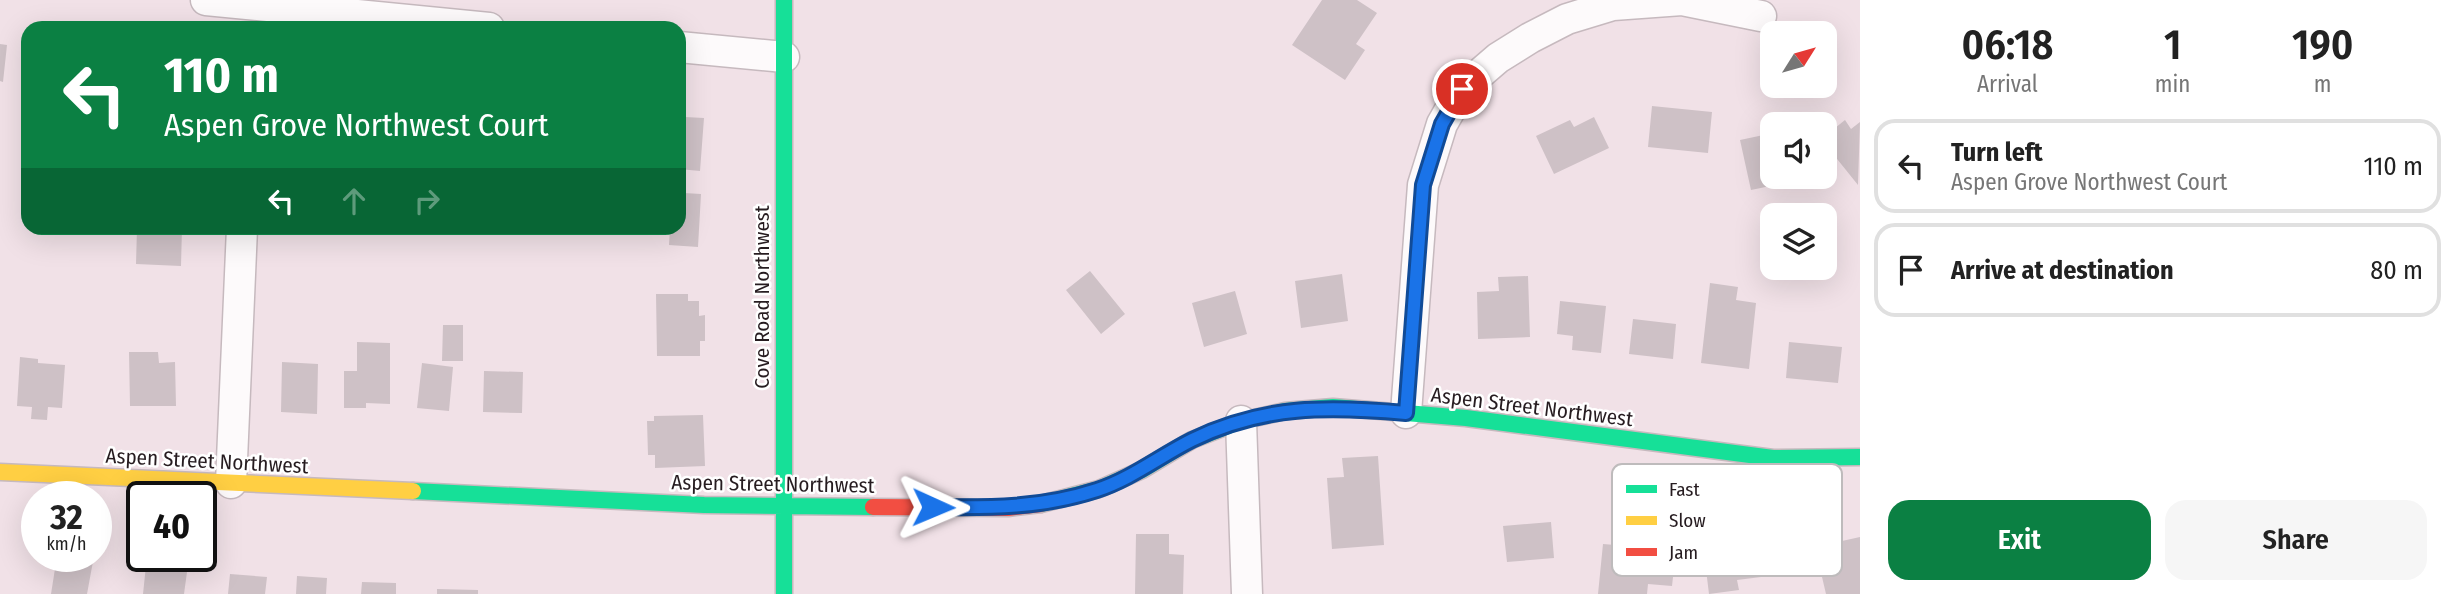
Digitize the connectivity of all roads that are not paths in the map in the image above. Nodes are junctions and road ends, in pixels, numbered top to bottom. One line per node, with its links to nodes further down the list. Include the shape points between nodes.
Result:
1 (206, 0): 3 (street)
2 (783, 0): 7 (street, Cove Road Northwest)
3 (250, 11): 5 (street)
4 (1761, 16): 9 (street, via 1682,0 1613,5 1567,19 1530,38 1462,89 1442,124 1423,185)
5 (391, 21)
6 (686, 48): 7 (street)
7 (784, 58): 14 (street, Cove Road Northwest)
8 (242, 235): 13 (street)
9 (1406, 413): 10 (street, Aspen Street Northwest, via 1333,407); 11 (street, Aspen Street Northwest, via 1773,458)
10 (1241, 421): 14 (street, Aspen Street Northwest, via 1192,440 1100,489 1055,502 1008,508); 16 (street)
11 (1860, 457)
12 (0, 472): 13 (street, Aspen Street Northwest)
13 (231, 483): 14 (street, Aspen Street Northwest)
14 (783, 506): 15 (street, Cove Road Northwest)
15 (783, 594)
16 (1247, 594)

